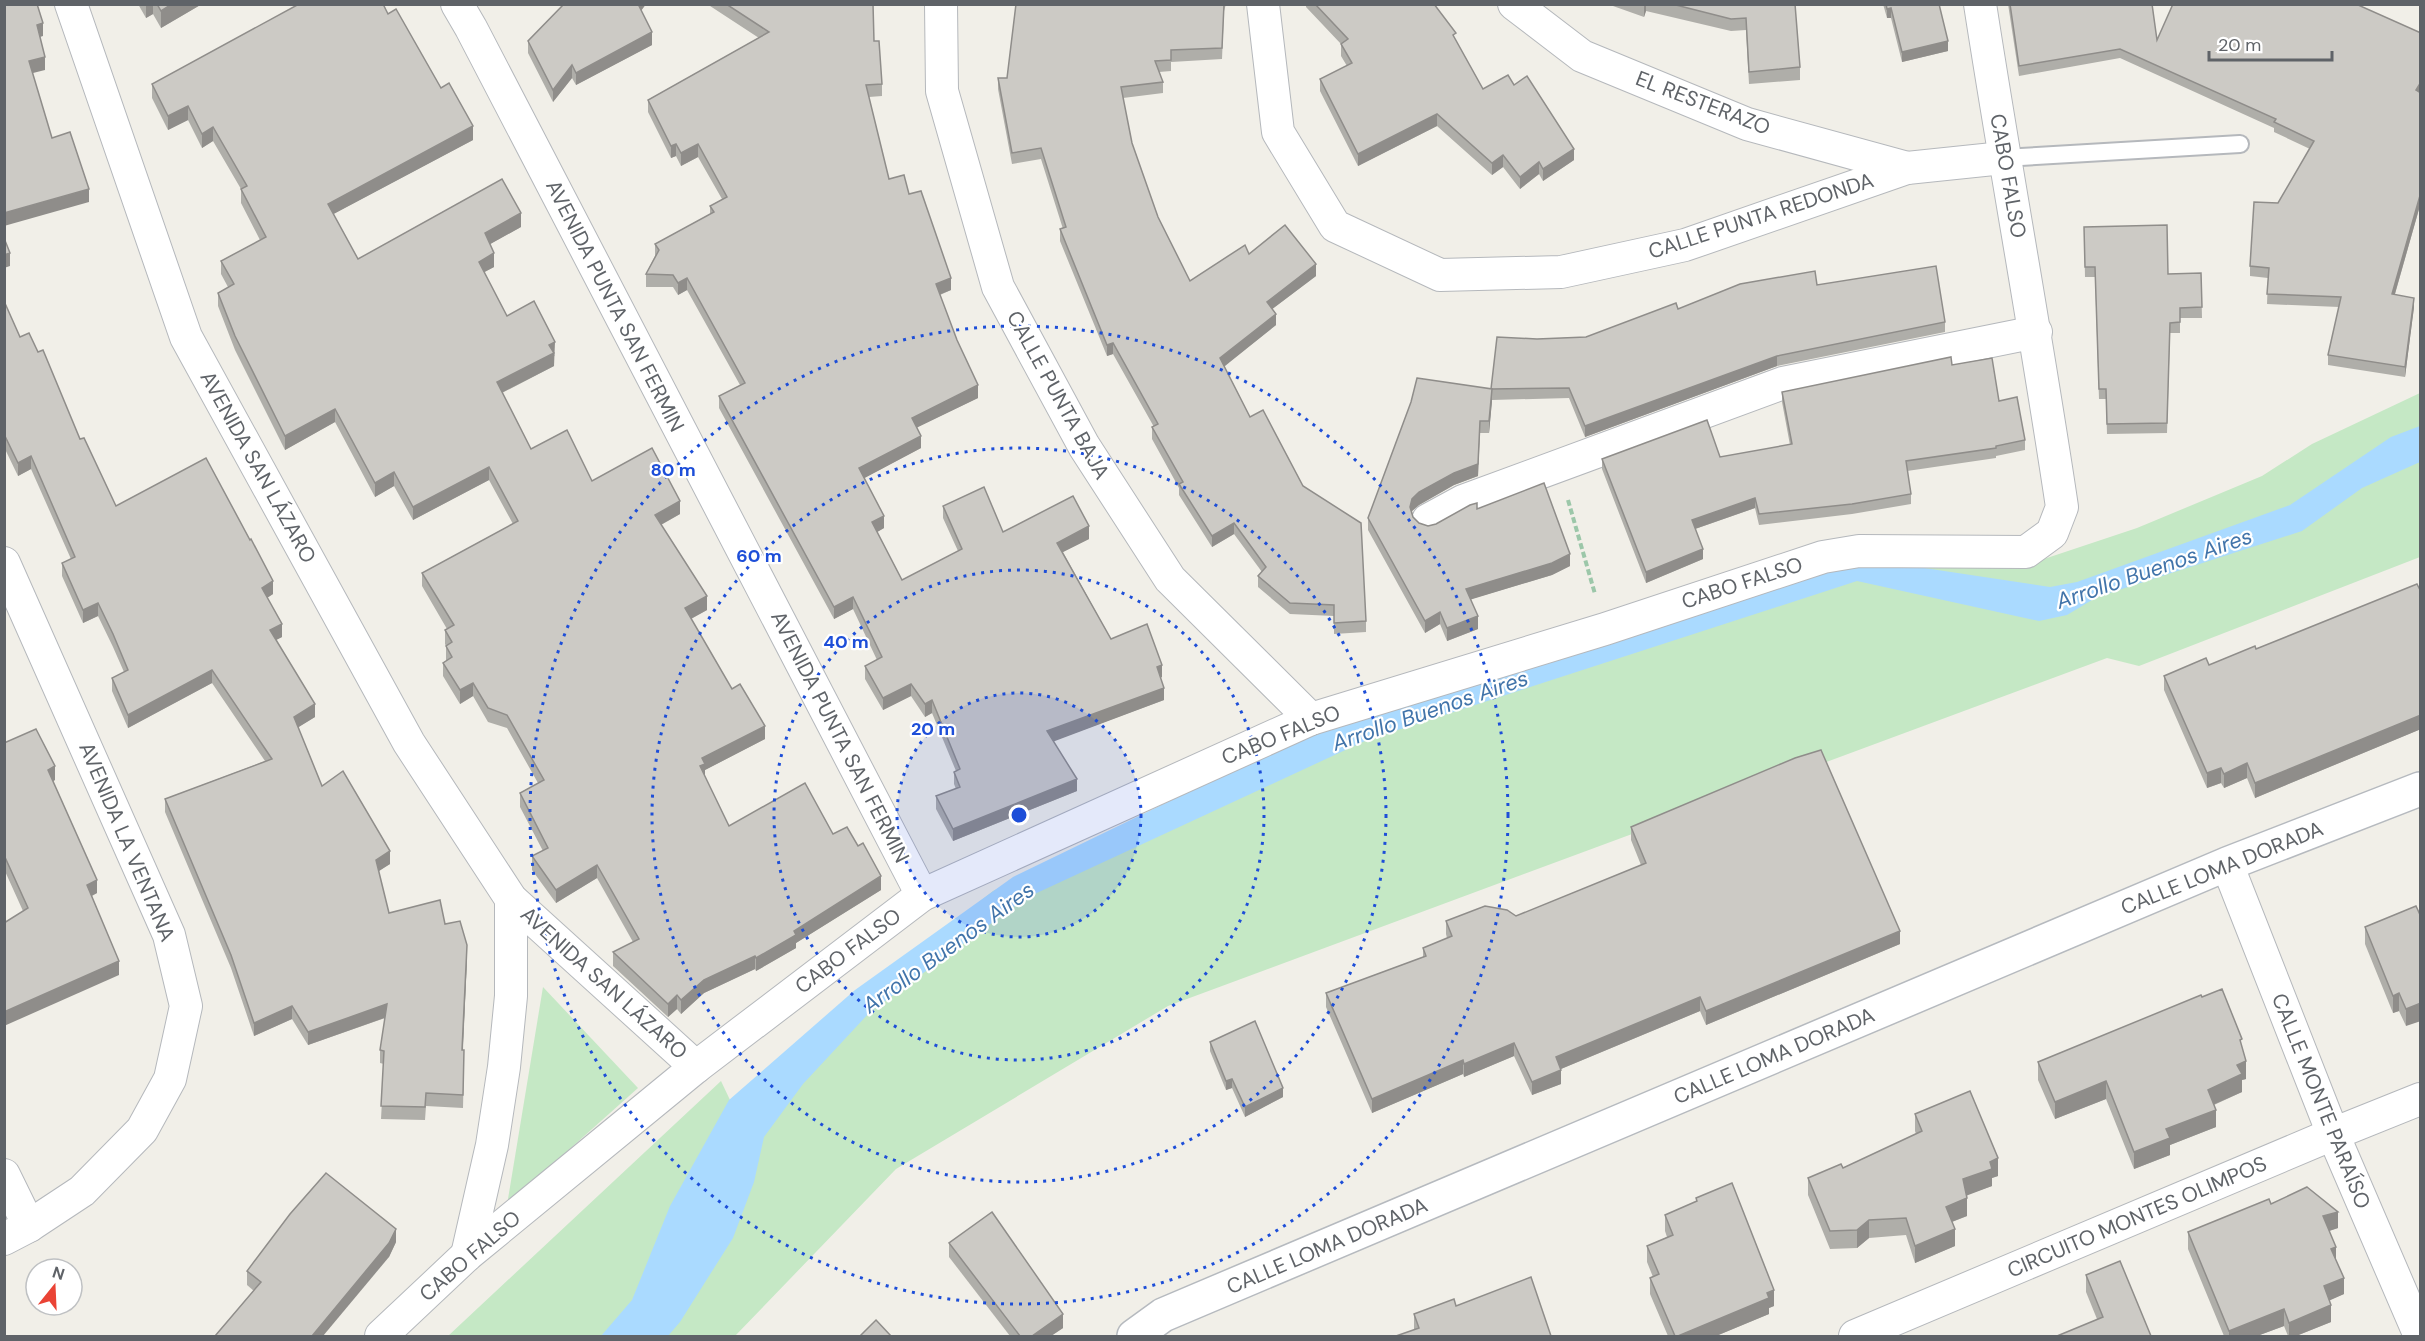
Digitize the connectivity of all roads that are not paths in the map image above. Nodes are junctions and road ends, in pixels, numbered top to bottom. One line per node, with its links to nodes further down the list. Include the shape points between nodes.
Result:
1 (71, 4): 17 (street, AVENIDA SAN LÁZARO, via 186,337 409,743)
2 (941, 4): 13 (street, CALLE PUNTA BAJA, via 942,91 998,287 1084,446 1170,579)
3 (1263, 4): 9 (street, CALLE PUNTA REDONDA, via 1278,132 1335,226 1440,275 1561,272 1685,245)
4 (1514, 4): 9 (street, EL RESTERAZO, via 1582,56 1736,120)
5 (1980, 4): 8 (street, CABO FALSO)
6 (471, 12): 16 (street, AVENIDA PUNTA SAN FERMIN)
7 (2240, 144): 8 (lane)
8 (2003, 158): 9 (street, CALLE PUNTA REDONDA); 10 (street, CABO FALSO)
9 (1907, 168)
10 (2036, 332): 11 (street, via 1783,383 1463,501); 13 (street, CABO FALSO, via 2062,507 2052,533 2026,552 1859,551 1823,557)
11 (1428, 520)
12 (4, 564): 22 (street, AVENIDA LA VENTANA, via 170,935 186,1006 170,1079 142,1130 82,1191)
13 (1311, 719): 16 (street, CABO FALSO)
14 (2421, 789): 15 (street, CALLE LOMA DORADA)
15 (2227, 864): 20 (street, CALLE MONTE PARAÍSO); 25 (street, CALLE LOMA DORADA, via 1164,1315)
16 (922, 895): 18 (street, CABO FALSO)
17 (511, 899): 18 (street, AVENIDA SAN LÁZARO); 23 (street, AVENIDA SAN LÁZARO, via 511,996 504,1067 492,1145)
18 (696, 1067): 23 (street, CABO FALSO)
19 (2421, 1099): 20 (street, CIRCUITO MONTES OLIMPOS)
20 (2332, 1134): 26 (street, CIRCUITO MONTES OLIMPOS); 27 (street, CALLE MONTE PARAÍSO)
21 (4, 1175): 22 (street)
22 (17, 1233)
23 (467, 1255): 24 (street, CABO FALSO)
24 (381, 1336)
25 (1134, 1336)
26 (1855, 1336)
27 (2421, 1336)

